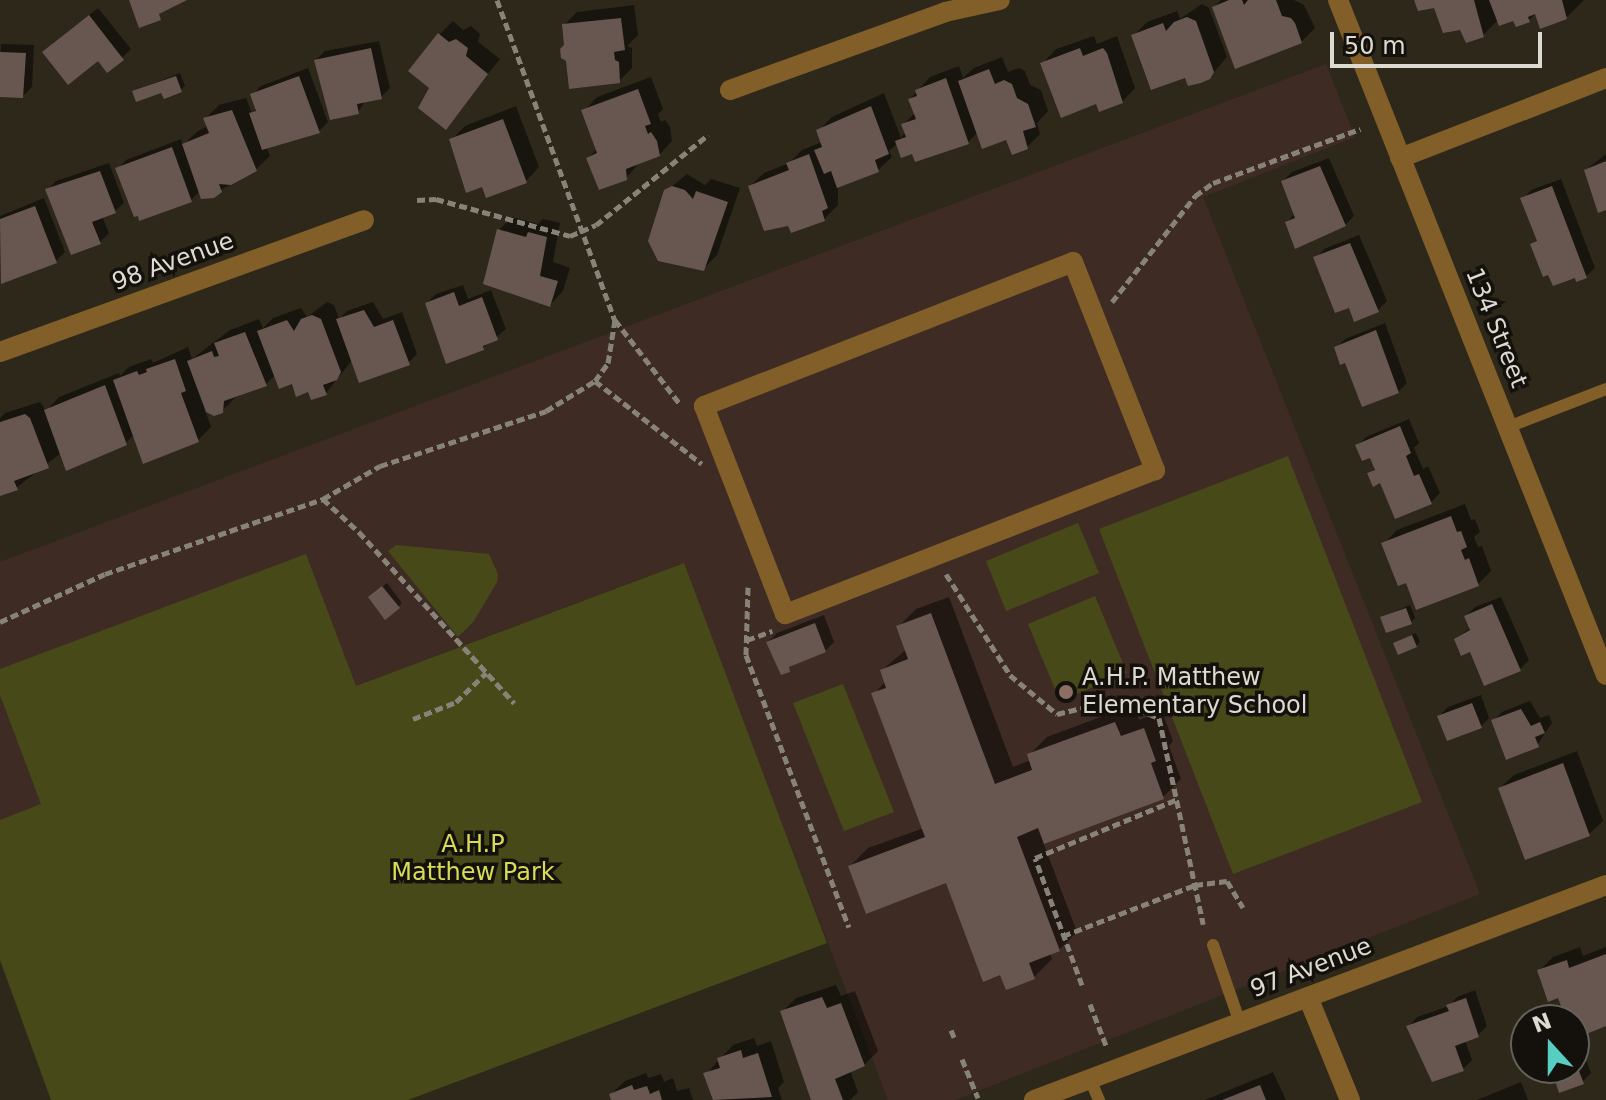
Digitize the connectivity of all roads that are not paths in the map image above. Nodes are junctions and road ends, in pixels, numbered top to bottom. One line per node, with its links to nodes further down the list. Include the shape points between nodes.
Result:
1 (1000, 0): 4 (street, via 945,12)
2 (1338, 0): 5 (street, 134 Street)
3 (1606, 78): 5 (street)
4 (730, 90)
5 (1400, 158): 10 (street, 134 Street)
6 (364, 220): 8 (street, 98 Avenue)
7 (1097, 322): 7 (street, via 1073,262 704,406 785,614 1155,470)
8 (0, 352)
9 (1606, 389): 10 (lane)
10 (1508, 427): 11 (street, 134 Street)
11 (1606, 675)
12 (1606, 885): 14 (street, 97 Avenue)
13 (1213, 945): 15 (lane)
14 (1308, 997): 15 (street, 97 Avenue); 19 (street)
15 (1240, 1023): 16 (street, 97 Avenue)
16 (1090, 1079): 17 (street, 97 Avenue); 18 (lane)
17 (1034, 1100)
18 (1099, 1100)
19 (1350, 1100)

